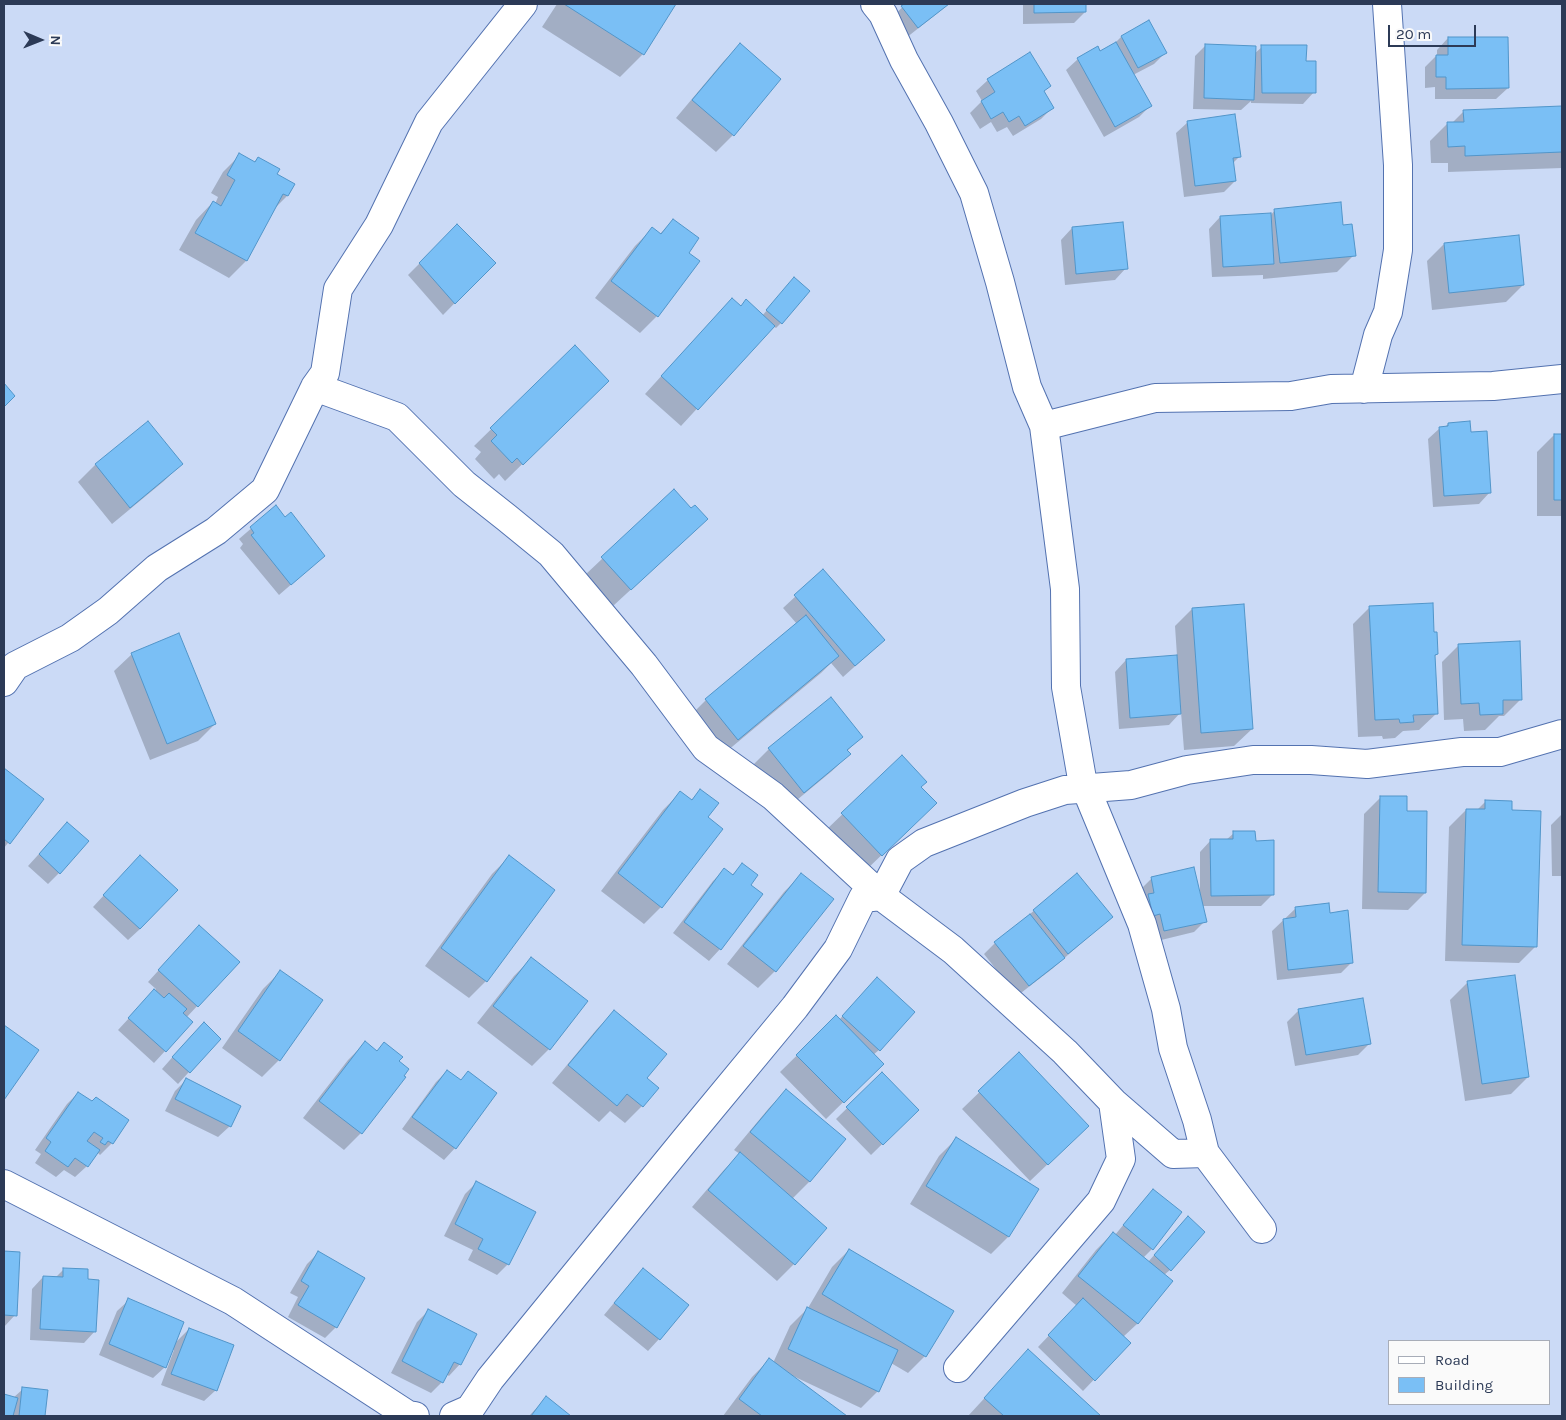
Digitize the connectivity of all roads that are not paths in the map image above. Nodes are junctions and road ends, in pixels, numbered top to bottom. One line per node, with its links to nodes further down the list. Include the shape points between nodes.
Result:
1 (523, 4): 5 (street, via 430,122 379,224 338,289 325,373)
2 (875, 4): 7 (street, via 974,192 1027,387)
3 (1388, 4): 6 (street, via 1398,165 1398,250 1388,312 1378,335)
4 (1562, 379): 6 (street, via 1493,386)
5 (315, 387): 8 (street, via 265,490 216,531 157,568 108,611 70,638 15,666); 11 (street, via 397,417 464,484 551,554 644,665 706,748 773,796)
6 (1364, 389): 7 (street, via 1331,389 1291,396 1155,398)
7 (1044, 426): 10 (street, via 1065,589 1066,687)
8 (4, 682)
9 (1562, 734): 10 (street, via 1500,752 1462,752 1368,764 1253,760 1188,770 1131,785)
10 (1085, 789): 11 (street, via 1065,790 1025,803 924,843 900,860); 13 (street, via 1142,924)
11 (881, 896): 12 (street, via 953,950 1065,1052); 18 (street, via 863,898 838,949 795,1007 490,1379 470,1409)
12 (1113, 1102): 13 (street, via 1173,1154); 16 (street, via 1121,1159 1101,1202)
13 (1205, 1153): 15 (street)
14 (4, 1184): 17 (street, via 233,1301 408,1415)
15 (1262, 1229)
16 (958, 1368)
17 (415, 1416)
18 (454, 1416)

